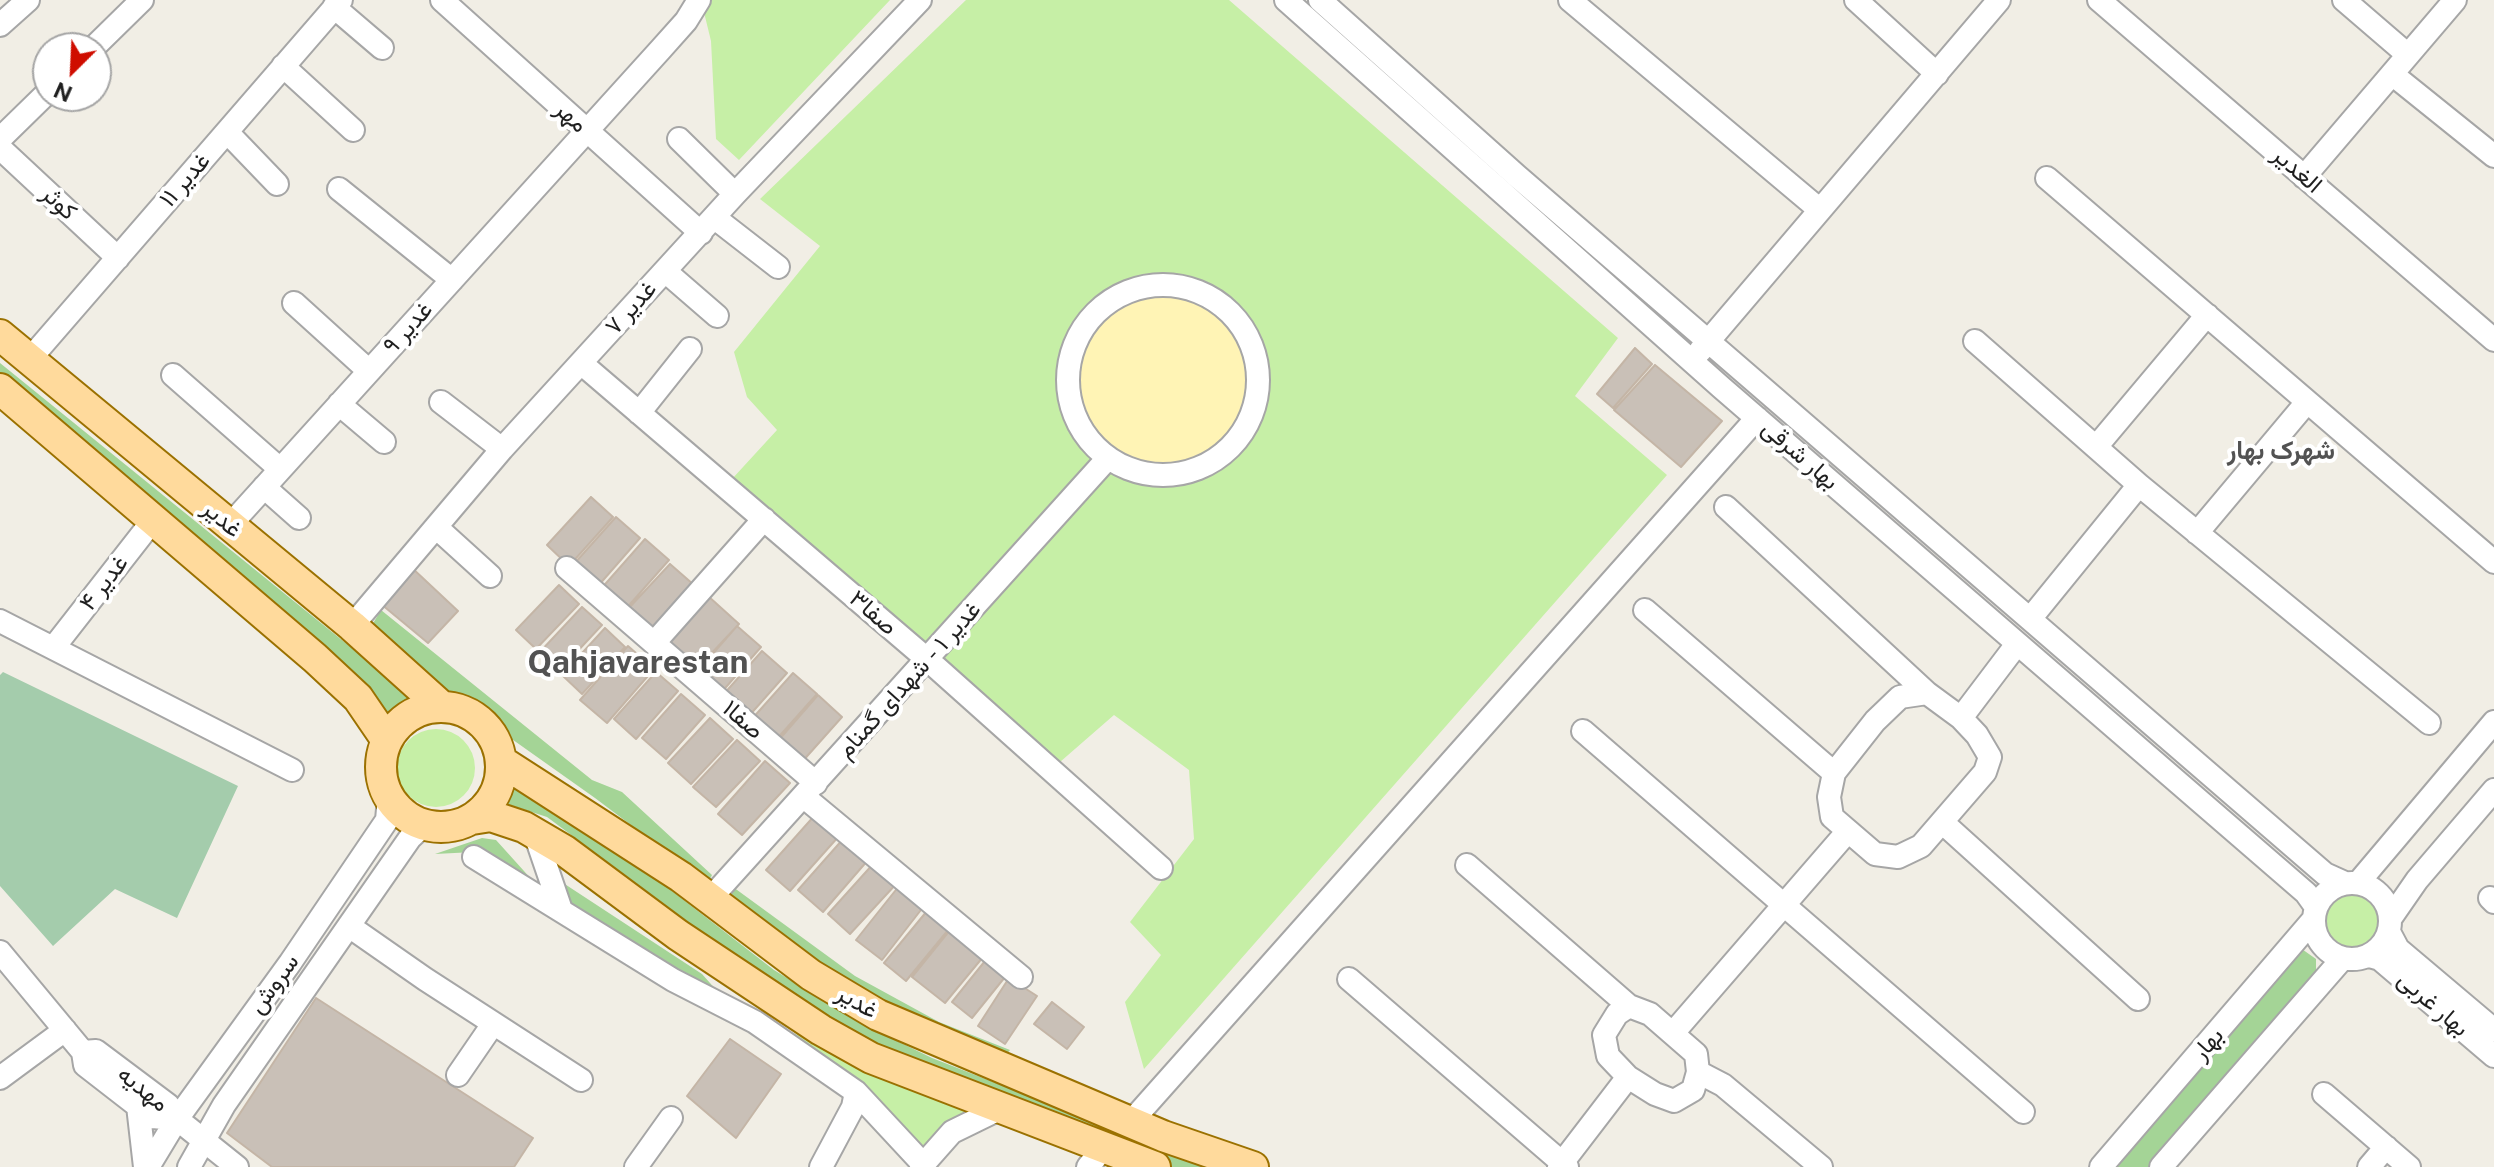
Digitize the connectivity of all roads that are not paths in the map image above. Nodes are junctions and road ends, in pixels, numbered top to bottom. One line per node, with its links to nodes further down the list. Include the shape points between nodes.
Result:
1 (28, 0): 15 (street)
2 (142, 0): 16 (street)
3 (442, 0): 24 (street, مهر)
4 (699, 0): 24 (street, غدیر ۹)
5 (920, 0): 34 (street, غدیر ۷)
6 (1286, 0): 50 (street, بهار شرقی)
7 (1320, 0): 46 (street, بهار شرقی)
8 (1570, 0): 35 (street)
9 (1856, 0): 20 (street)
10 (1999, 0): 20 (street)
11 (2099, 0): 30 (street, الغدیر)
12 (2344, 0): 18 (street)
13 (2455, 0): 18 (street)
14 (338, 4): 17 (street); 19 (street, غدیر ۱۱)
15 (0, 25)
16 (109, 32)
17 (382, 48)
18 (2408, 55): 21 (street)
19 (283, 66): 23 (street); 25 (street, غدیر ۱۱)
20 (1937, 74): 35 (street)
21 (2392, 74): 29 (street); 30 (street)
22 (32, 108): 26 (street)
23 (353, 130)
24 (587, 130): 36 (street, مهر); 40 (street, غدیر ۹)
25 (227, 132): 32 (street); 37 (street, غدیر ۱۱)
26 (0, 139)
27 (679, 139): 34 (street)
28 (0, 148): 37 (street, کوثر)
29 (2494, 156)
30 (2304, 177): 45 (street, الغدیر)
31 (2047, 178): 42 (street)
32 (277, 184)
33 (339, 189): 40 (street)
34 (735, 194): 36 (street, غدیر ۷)
35 (1820, 210): 46 (street)
36 (708, 226): 38 (street, مهر); 39 (street, غدیر ۷)
37 (118, 258): 49 (street, غدیر ۱۱)
38 (778, 267)
39 (665, 271): 43 (street); 51 (street, غدیر ۷)
40 (452, 280): 52 (street, غدیر ۹)
41 (294, 303): 52 (street)
42 (2207, 315): 56 (street); 61 (street)
43 (717, 316)
44 (0, 335): 49 (main road, غدیر)
45 (2494, 340)
46 (1709, 341): 50 (street); 78 (street, بهار شرقی)
47 (1975, 341): 61 (street)
48 (690, 349): 58 (street)
49 (29, 360): 71 (main road, غدیر)
50 (1692, 361): 59 (street, بهار شرقی)
51 (581, 363): 58 (street, صفا۳); 62 (street, غدیر ۷)
52 (369, 371): 57 (street, غدیر ۹)
53 (173, 375): 64 (street)
54 (0, 389): 69 (main road, غدیر)
55 (441, 402): 62 (street)
56 (2307, 402): 73 (street); 74 (street)
57 (339, 404): 60 (street); 64 (street, غدیر ۹)
58 (639, 413): 70 (street, صفا۳)
59 (1757, 418): 82 (street, بهار شرقی); 140 (street)
60 (384, 442)
61 (2096, 447): 65 (street)
62 (502, 449): 72 (street, غدیر ۷)
63 (1108, 458): 63 (street, via 1149,474 1171,475 1203,466 1231,448 1244,430 1254,410 1258,367 1241,326 1209,296 1188,288 1144,286 1104,305 1076,339 1067,382 1071,404 1085,434); 84 (street, غدیر ۱ - شهدای گمنام)
64 (280, 469): 66 (street, غدیر ۹)
65 (2139, 485): 73 (street); 78 (street)
66 (264, 487): 68 (street); 71 (street, غدیر ۹)
67 (1726, 507): 85 (street)
68 (299, 518)
69 (154, 519): 83 (street, غدیر ۴); 91 (main road, غدیر, via 358,698)
70 (764, 519): 81 (street); 84 (street, صفا۳)
71 (230, 525): 80 (main road, غدیر)
72 (436, 527): 76 (street); 80 (street, غدیر ۷)
73 (2197, 533): 89 (street)
74 (2494, 562)
75 (567, 568): 81 (street, صفا۱)
76 (490, 576)
77 (1645, 610): 94 (street)
78 (2030, 619): 106 (street, بهار شرقی, via 2325,874)
79 (0, 622): 83 (street)
80 (352, 626): 86 (main road, غدیر)
81 (664, 644): 95 (street, صفا۱)
82 (2017, 644): 87 (street); 110 (street, بهار شرقی, via 2306,893)
83 (54, 647): 93 (street)
84 (928, 660): 95 (street, غدیر ۱ - شهدای گمنام); 105 (street, صفا۳)
85 (1927, 693): 87 (street); 94 (street, via 1900,697)
86 (441, 706): 91 (main road, via 403,719); 92 (main road, via 481,721 497,744)
87 (1961, 718): 99 (street, via 1990,757 1985,772)
88 (2494, 722): 106 (street)
89 (2429, 723)
90 (1583, 731): 108 (street)
91 (386, 739): 97 (main road, via 380,763)
92 (501, 761): 98 (main road, via 495,794); 107 (main road, غدیر)
93 (292, 770)
94 (1834, 773): 101 (street, via 1832,817)
95 (810, 789): 107 (street, غدیر ۱ - شهدای گمنام); 117 (street, صفا۱)
96 (2494, 790): 111 (street, via 2417,880)
97 (389, 798): 100 (main road); 139 (street, سروش, via 387,820)
98 (472, 819): 100 (main road, via 449,827); 102 (main road, غدیر, via 491,816)
99 (1942, 822): 101 (street, via 1921,846 1898,857 1875,854); 119 (street)
100 (424, 825): 112 (street, سروش)
101 (1848, 831): 108 (street)
102 (535, 834): 109 (street); 116 (main road, غدیر)
103 (474, 857): 109 (street)
104 (1467, 865): 120 (street)
105 (1161, 868)
106 (2351, 883): 110 (street, via 2332,887); 111 (street, via 2381,895)
107 (709, 900): 140 (main road, غدیر, via 811,975 878,1015)
108 (1785, 905): 125 (street); 137 (street)
109 (561, 910): 121 (street, via 673,980)
110 (2314, 913): 114 (street, via 2321,944); 154 (street, بهار)
111 (2390, 925): 113 (street, via 2378,950); 124 (street, بهار غربی, via 2398,949)
112 (349, 926): 122 (street); 141 (street, سروش, via 224,1105)
113 (2369, 956): 114 (street); 127 (street, بهار غربی, via 2380,959)
114 (2343, 958): 155 (street, بهار)
115 (5, 967): 123 (street, مهدیه)
116 (737, 974): 121 (street); 136 (main road, غدیر, via 871,1058)
117 (1021, 977)
118 (1349, 979): 145 (street)
119 (2138, 999)
120 (1629, 1006): 125 (street, via 1650,1014); 130 (street, via 1604,1035 1608,1056)
121 (755, 1022): 133 (street)
122 (493, 1024): 129 (street); 132 (street)
123 (65, 1030): 126 (street, مهدیه); 131 (street)
124 (2494, 1030)
125 (1673, 1033): 128 (street, via 1696,1054)
126 (83, 1052): 135 (street, مهدیه, via 85,1065); 139 (street, مهدیه, via 96,1051 168,1105)
127 (2494, 1056)
128 (1698, 1072): 130 (street, via 1693,1090 1674,1101); 153 (street, via 1723,1085)
129 (458, 1075)
130 (1628, 1077): 145 (street)
131 (0, 1078)
132 (581, 1080)
133 (856, 1092): 144 (street); 150 (street)
134 (2324, 1094): 142 (street)
135 (138, 1106): 139 (street, مهدیه, via 152,1117); 146 (street)
136 (999, 1109): 143 (main road, غدیر); 144 (street, via 952,1132)
137 (2023, 1112)
138 (671, 1118): 149 (street)
139 (177, 1119): 141 (street); 146 (street, سروش)
140 (1130, 1123): 152 (main road, غدیر)
141 (206, 1141): 147 (street, سروش); 148 (street)
142 (2386, 1147): 156 (street); 157 (street)
143 (1096, 1157): 151 (main road, غدیر)
144 (922, 1165)
145 (1563, 1166)
146 (146, 1167)
147 (189, 1167)
148 (237, 1167)
149 (636, 1167)
150 (821, 1167)
151 (1155, 1167)
152 (1253, 1167)
153 (1821, 1167)
154 (2101, 1167)
155 (2161, 1167)
156 (2369, 1167)
157 (2409, 1167)

